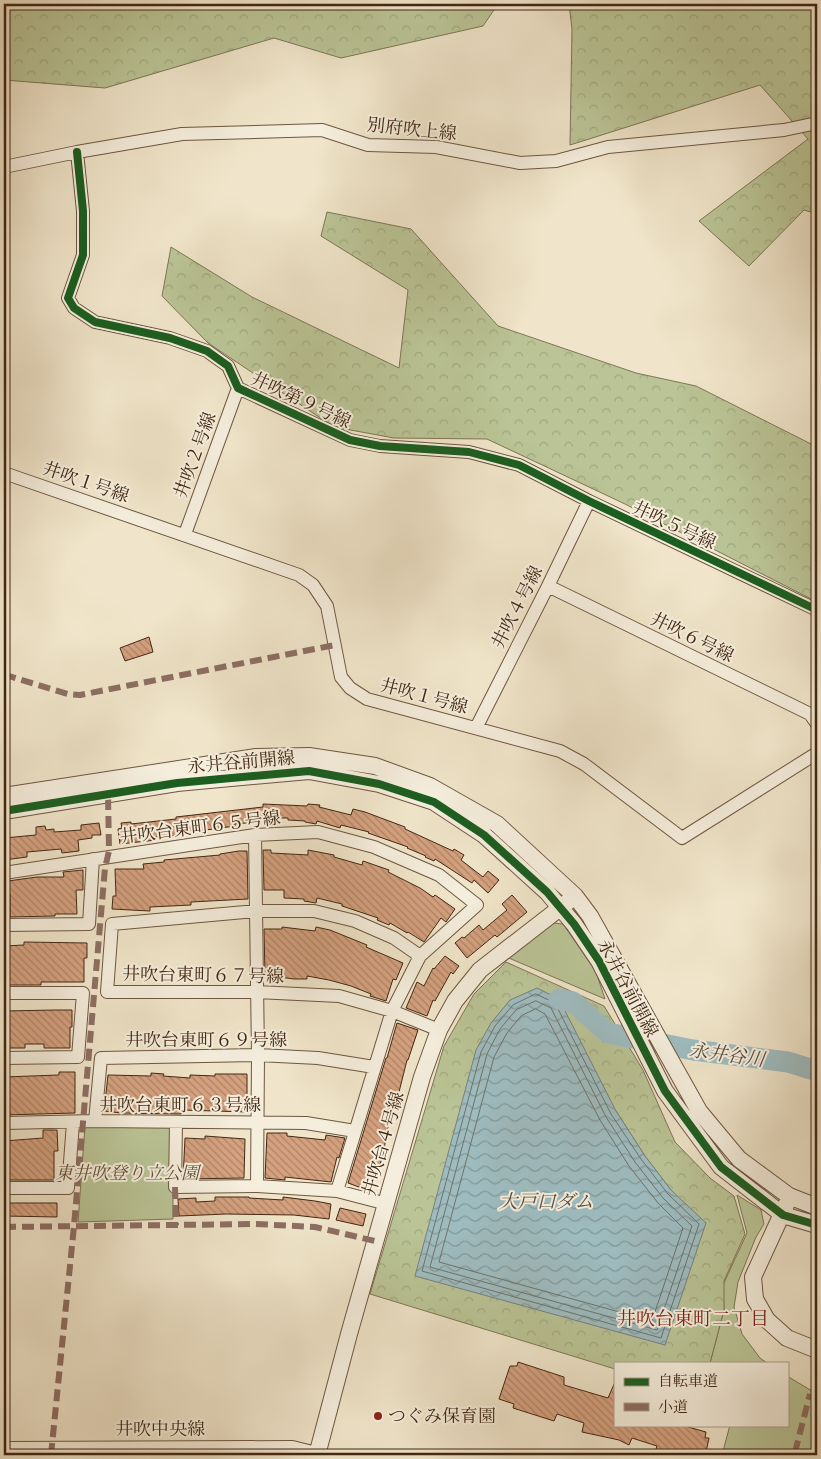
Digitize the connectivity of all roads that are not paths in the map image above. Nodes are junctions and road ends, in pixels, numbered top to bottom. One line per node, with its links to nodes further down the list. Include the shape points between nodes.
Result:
1 (817, 123): 2 (street, 別府吹上線, via 784,130 608,147 556,161 520,163 436,147 368,145 322,130 182,134)
2 (77, 152): 3 (street, 別府吹上線); 4 (street, 井吹第９号線, via 83,211 82,255 68,298 74,308 95,322 170,338 207,351 228,366)
3 (4, 167)
4 (238, 388): 5 (street, 井吹第９号線, via 350,440 380,446 469,452); 8 (street, 井吹２号線)
5 (519, 465): 7 (street, 井吹５号線)
6 (4, 473): 8 (street, 井吹１号線)
7 (589, 501): 9 (street, 井吹４号線); 10 (street, 井吹５号線)
8 (185, 534): 12 (street, 井吹１号線, via 299,575 313,585 326,606 341,677 350,688 367,699)
9 (548, 586): 11 (street, 井吹６号線, via 810,714); 12 (street, 井吹４号線)
10 (817, 610)
11 (817, 724)
12 (476, 728): 13 (street, 井吹１号線, via 560,751 584,764 682,838)
13 (817, 753)
14 (4, 796): 19 (street, 永井谷前開線, via 256,757 309,756 375,766 430,786 497,824)
15 (4, 811): 20 (street, 永井谷前開線, via 177,783 309,771 379,784 434,802 484,835)
16 (255, 835): 17 (street, 井吹台東町６５号線); 21 (street); 23 (street, 井吹台東町６５号線, via 318,832 374,847 439,875 477,905)
17 (93, 859): 18 (street, 井吹台東町６５号線); 22 (street, via 89,924)
18 (4, 873)
19 (575, 896): 20 (street, 井吹台４号線); 40 (street, 永井谷前開線, via 590,916 699,1111 739,1159)
20 (560, 907): 27 (street, 井吹台４号線, via 480,970 455,1001); 43 (street, 永井谷前開線, via 600,961 665,1091 721,1167)
21 (257, 911): 23 (street, 井吹台東町６７号線, via 314,911 355,921 394,938); 24 (street); 24 (street, 井吹台東町６７号線, via 112,924 107,992)
22 (4, 925)
23 (420, 956): 26 (street, 井吹台東町６５号線)
24 (257, 992): 26 (street, 井吹台東町６７号線, via 338,996); 28 (street)
25 (4, 993): 29 (street, via 83,994 78,1057)
26 (392, 1011): 27 (street, 井吹台東町６７号線); 30 (street, 井吹台東町６５号線)
27 (439, 1030): 41 (street, 井吹台４号線, via 422,1077)
28 (258, 1055): 30 (street, 井吹台東町６９号線, via 318,1058); 31 (street, 井吹台東町６９号線, via 101,1058); 35 (street)
29 (4, 1058)
30 (374, 1066): 36 (street, 井吹台東町６５号線)
31 (95, 1122): 33 (street, 井吹台東町６３号線); 34 (street, 井吹台東町６３号線)
32 (4, 1123): 33 (street, 井吹台東町６３号線)
33 (73, 1123): 38 (street, via 68,1188)
34 (176, 1123): 35 (street, 井吹台東町６３号線); 37 (street, via 176,1187)
35 (256, 1123): 36 (street, 井吹台東町６３号線, via 306,1123); 37 (street)
36 (355, 1131): 39 (street, 井吹台東町６５号線)
37 (257, 1186): 39 (street)
38 (4, 1188)
39 (337, 1191): 41 (street)
40 (789, 1196): 42 (street, 永井谷前開線); 43 (street)
41 (386, 1204): 47 (street, 井吹台４号線)
42 (817, 1207)
43 (783, 1215): 44 (street, 永井谷前開線); 45 (street, via 754,1277 755,1299 767,1320 787,1338)
44 (817, 1225)
45 (817, 1350)
46 (4, 1450): 47 (street, 井吹中央線, via 292,1449)
47 (317, 1455)

